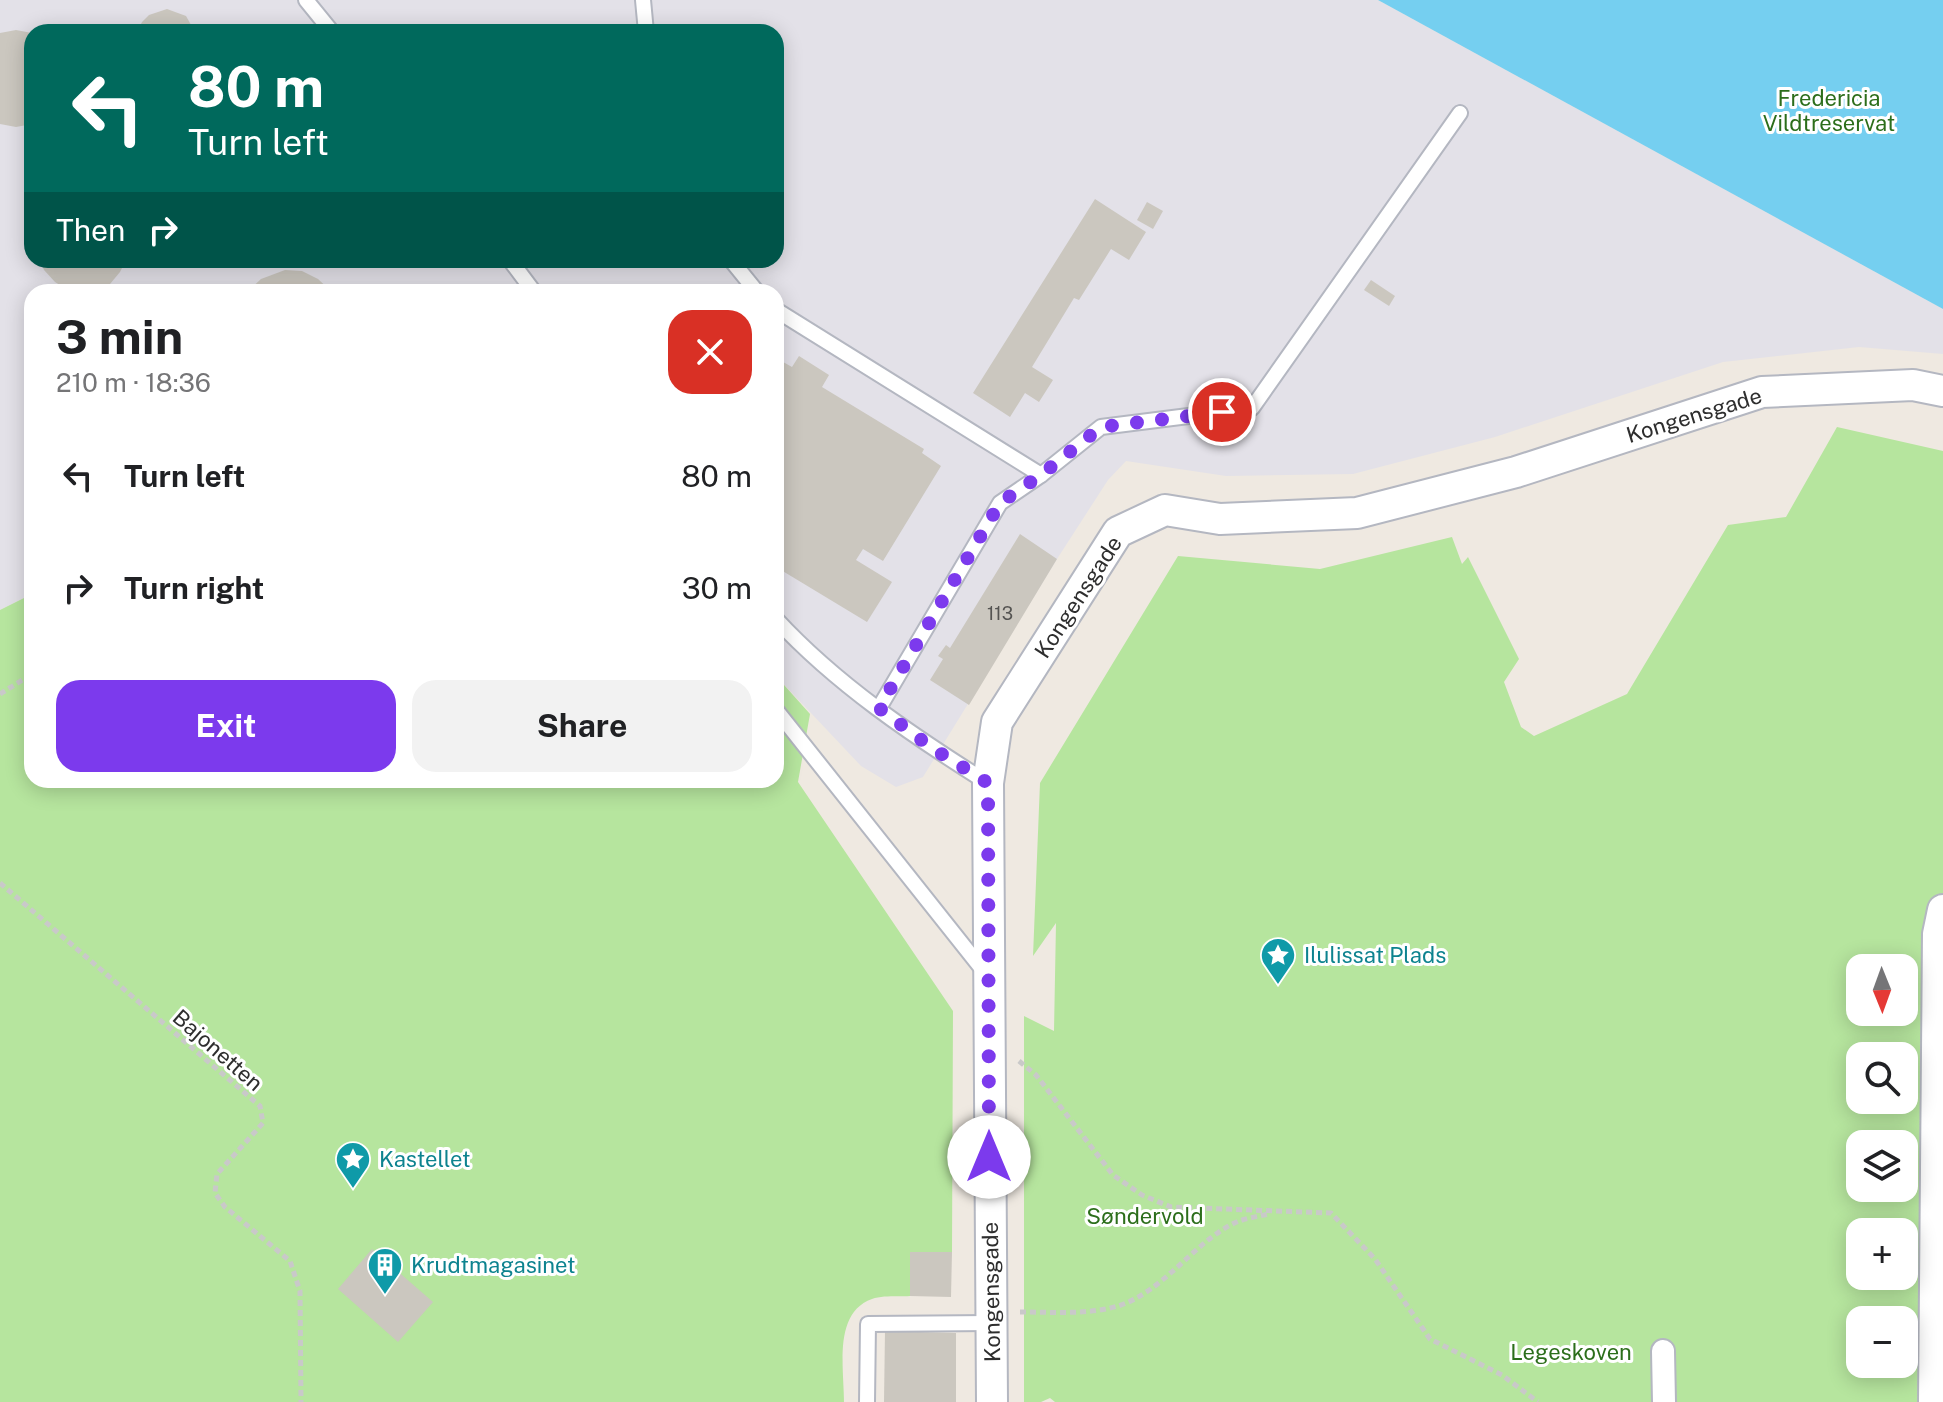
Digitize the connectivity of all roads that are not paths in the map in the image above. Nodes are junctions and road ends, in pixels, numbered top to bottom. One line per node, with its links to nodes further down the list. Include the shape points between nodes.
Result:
1 (306, 0): 3 (lane)
2 (643, 0): 4 (lane)
3 (326, 24)
4 (645, 24)
5 (1460, 113): 10 (lane, via 1252,408 1101,427)
6 (738, 268): 7 (lane)
7 (750, 284)
8 (784, 315): 10 (lane)
9 (1943, 391): 14 (street, Kongensgade, via 1913,385 1762,392 1516,472 1357,513 1220,519 1165,510 1118,532 997,722)
10 (1041, 475): 12 (lane, via 1000,503)
11 (784, 628): 12 (lane)
12 (879, 708): 14 (lane)
13 (784, 720): 16 (lane)
14 (988, 783): 16 (street, Kongensgade)
15 (1943, 910): 17 (street, via 1938,934)
16 (988, 975): 18 (street, Kongensgade)
17 (1938, 1238): 23 (street)
18 (991, 1318): 20 (lane, via 868,1324); 21 (street, Kongensgade)
19 (1663, 1351): 22 (street)
20 (867, 1402)
21 (992, 1402)
22 (1664, 1402)
23 (1934, 1402)

